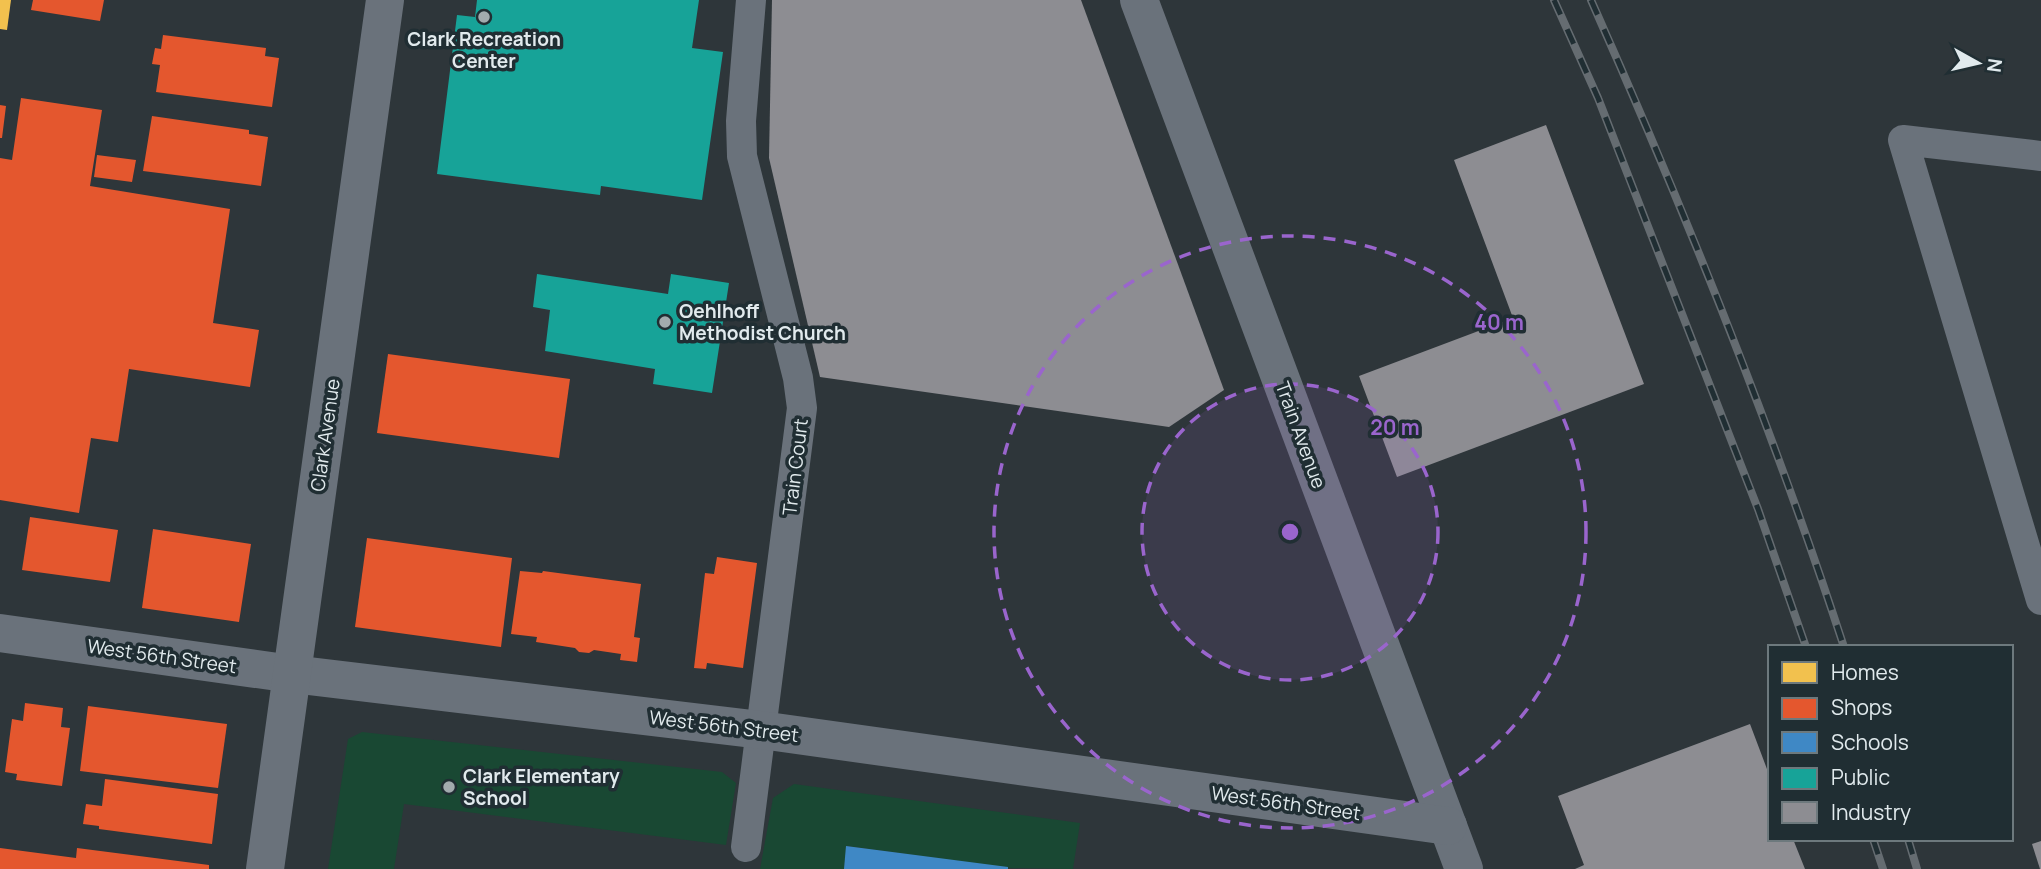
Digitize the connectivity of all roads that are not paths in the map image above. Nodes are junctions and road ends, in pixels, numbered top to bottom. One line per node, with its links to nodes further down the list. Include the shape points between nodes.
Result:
1 (385, 0): 7 (street, Clark Avenue)
2 (751, 0): 8 (lane, Train Court, via 742,156 802,408)
3 (1139, 0): 9 (street, Train Avenue)
4 (2041, 156): 5 (lane, via 1903,140)
5 (2041, 600)
6 (0, 633): 7 (street, West 56th Street)
7 (292, 674): 8 (street, West 56th Street); 11 (street, Clark Avenue)
8 (761, 730): 9 (street, West 56th Street); 10 (lane, Train Court)
9 (1448, 826): 12 (street, Train Avenue)
10 (746, 847)
11 (265, 869)
12 (1464, 869)

